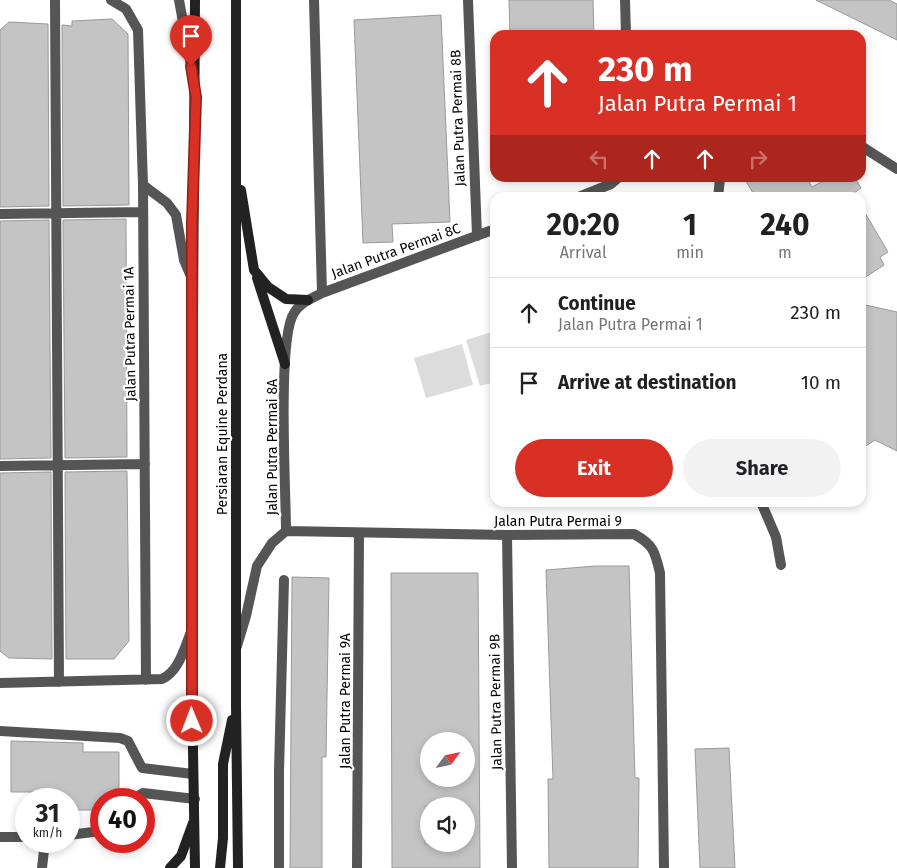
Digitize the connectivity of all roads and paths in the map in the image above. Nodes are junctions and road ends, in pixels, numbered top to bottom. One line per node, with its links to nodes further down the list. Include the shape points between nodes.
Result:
1 (55, 0): 19 (street)
2 (111, 0): 15 (street, Jalan Putra Permai 1A, via 126,9 138,30)
3 (178, 0): 10 (street)
4 (195, 0): 10 (street)
5 (236, 0): 12 (street, Persiaran Equine Perdana)
6 (314, 0): 24 (street)
7 (468, 0): 21 (street, Jalan Putra Permai 8B)
8 (625, 0): 9 (street)
9 (626, 30)
10 (196, 97): 23 (street)
11 (866, 149): 13 (street)
12 (236, 159): 22 (street); 37 (street, Persiaran Equine Perdana)
13 (897, 168)
14 (613, 182): 16 (street)
15 (143, 185): 17 (street, Jalan Putra Permai 1A); 23 (street, via 167,203 176,215 184,260)
16 (591, 192)
17 (142, 212): 19 (street); 27 (street, Jalan Putra Permai 1A)
18 (0, 214): 19 (street)
19 (55, 215): 29 (street)
20 (490, 231): 21 (street, Jalan Putra Permai 8C)
21 (476, 236): 24 (street, Jalan Putra Permai 8C)
22 (254, 270): 25 (street, via 268,287 286,299); 26 (street)
23 (192, 279): 36 (street)
24 (322, 293): 25 (street, Jalan Putra Permai 8C)
25 (308, 300): 26 (street, Jalan Putra Permai 8A, via 294,312 287,329)
26 (285, 364): 31 (street, Jalan Putra Permai 8A)
27 (145, 464): 29 (street); 38 (street, Jalan Putra Permai 1A)
28 (0, 466): 29 (street)
29 (56, 466): 39 (street)
30 (763, 507): 34 (street, via 776,537)
31 (286, 531): 32 (street, Jalan Putra Permai 9); 37 (street, Jalan Putra Permai 8A, via 256,566)
32 (359, 533): 33 (street, Jalan Putra Permai 9); 56 (street, Jalan Putra Permai 9A)
33 (508, 535): 57 (street, Jalan Putra Permai 9B); 58 (street, Jalan Putra Permai 9, via 634,534 648,541 656,552 660,573)
34 (781, 565)
35 (284, 580): 55 (street)
36 (191, 632): 38 (street, via 170,675); 43 (street)
37 (236, 648): 41 (street, Persiaran Equine Perdana)
38 (146, 680): 39 (street)
39 (59, 682): 40 (street)
40 (0, 683)
41 (236, 705): 53 (street, via 223,764); 54 (street, Persiaran Equine Perdana)
42 (0, 731): 43 (street, via 120,738 128,741 142,768)
43 (193, 774): 45 (street)
44 (155, 794): 45 (street)
45 (195, 799): 46 (street)
46 (196, 817): 51 (street, via 181,856); 52 (street)
47 (0, 837): 48 (street)
48 (15, 837)
49 (43, 853): 50 (street)
50 (42, 868)
51 (170, 868)
52 (195, 868)
53 (220, 868)
54 (238, 868)
55 (279, 868)
56 (357, 868)
57 (512, 868)
58 (664, 868)

